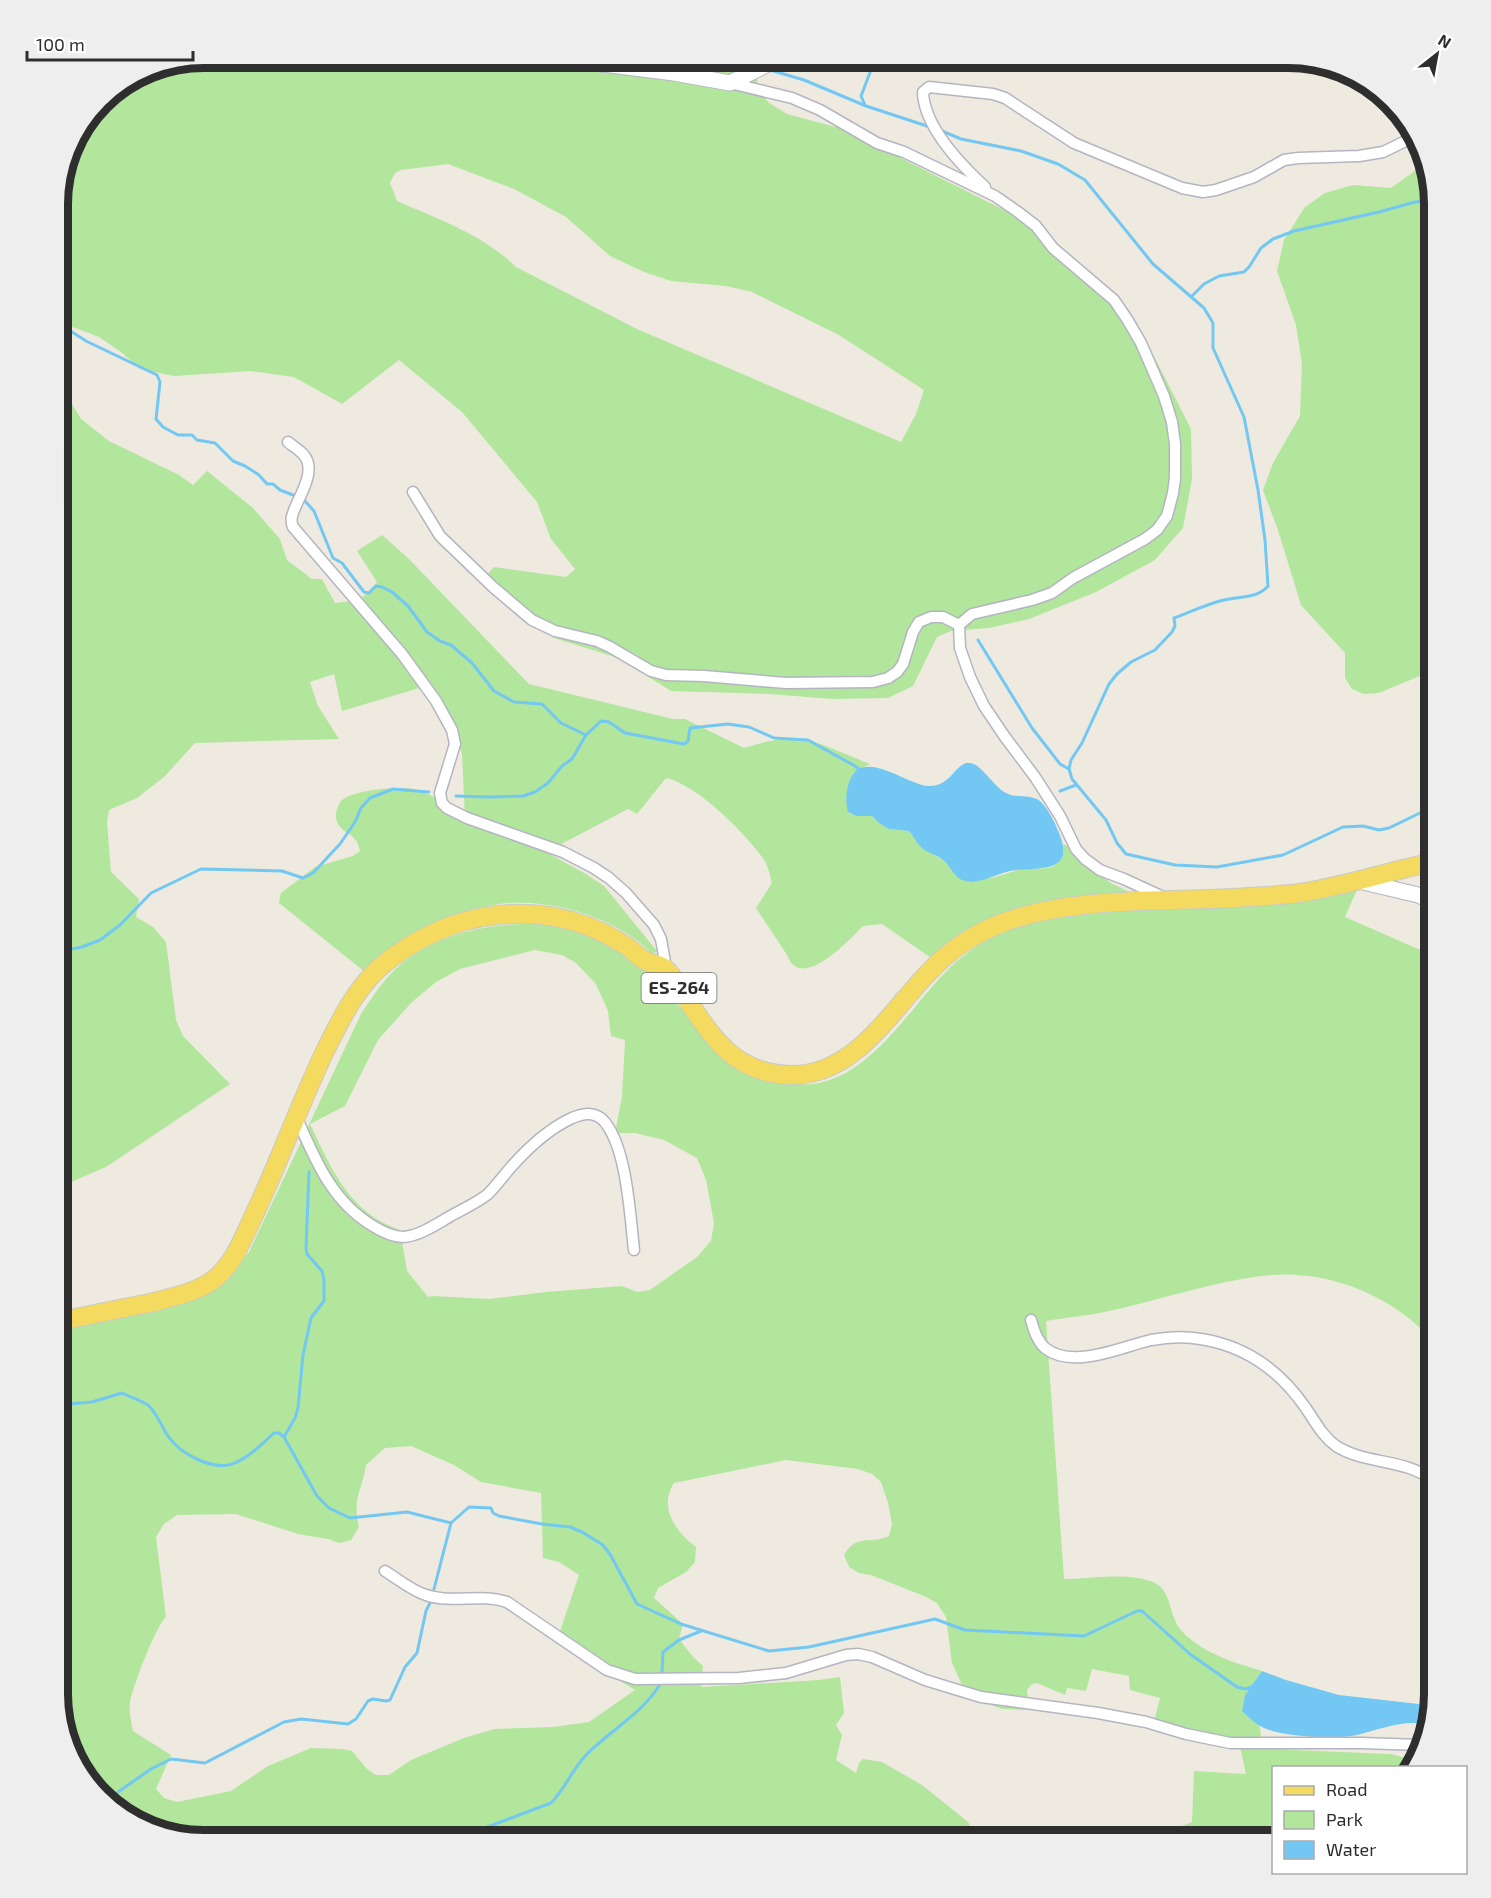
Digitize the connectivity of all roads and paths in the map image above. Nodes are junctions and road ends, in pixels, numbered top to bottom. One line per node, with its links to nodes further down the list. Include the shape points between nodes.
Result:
1 (634, 68): 3 (street)
2 (759, 68): 3 (street)
3 (730, 83): 5 (street, via 792,98 877,143)
4 (1408, 140): 5 (street, via 1383,152 1359,156 1284,160 1254,177 1203,192 1182,188 1074,143 1005,98 929,87 923,92 923,100 938,134 952,155)
5 (995, 196): 8 (street, via 1036,226 1053,248 1114,300 1127,319 1164,396 1175,444 1175,478 1167,516 1151,535 1052,593 972,614)
6 (288, 442): 13 (street, via 303,453 309,466 292,516 293,527 402,654 452,730 455,744 440,793 441,803 467,818 563,852 609,878 654,925 662,939)
7 (412, 492): 8 (street, via 440,536 532,620 555,631 610,646 651,671 666,675 786,683 873,682 897,672 919,622 943,617)
8 (959, 625): 11 (street, via 960,648 984,706 1035,777 1076,849 1100,870)
9 (1424, 864): 10 (main road, ES-264)
10 (1356, 880): 11 (main road, ES-264, via 1300,893); 12 (street)
11 (1168, 899): 13 (main road, ES-264, via 1047,910 1003,922 954,950 932,969 844,1060 808,1074 772,1073 741,1063 726,1052)
12 (1424, 899)
13 (666, 968): 14 (main road, ES-264, via 644,960 598,930 538,914 482,916 450,926 396,955 362,987 334,1033)
14 (296, 1116): 15 (street, via 322,1173 350,1210 379,1230 401,1237 434,1226 484,1197 549,1131 579,1115 596,1115 619,1150); 16 (main road, ES-264, via 240,1244 219,1275 205,1286 176,1297)
15 (634, 1250)
16 (68, 1320)
17 (1031, 1320): 18 (street, via 1045,1348 1075,1358 1175,1337 1223,1343 1269,1368 1290,1388 1318,1428 1339,1447)
18 (1424, 1474)
19 (385, 1571): 20 (street, via 425,1595 507,1602 608,1670 635,1678 751,1677 786,1673 858,1654 981,1696 1108,1714 1230,1743)
20 (1414, 1745)

